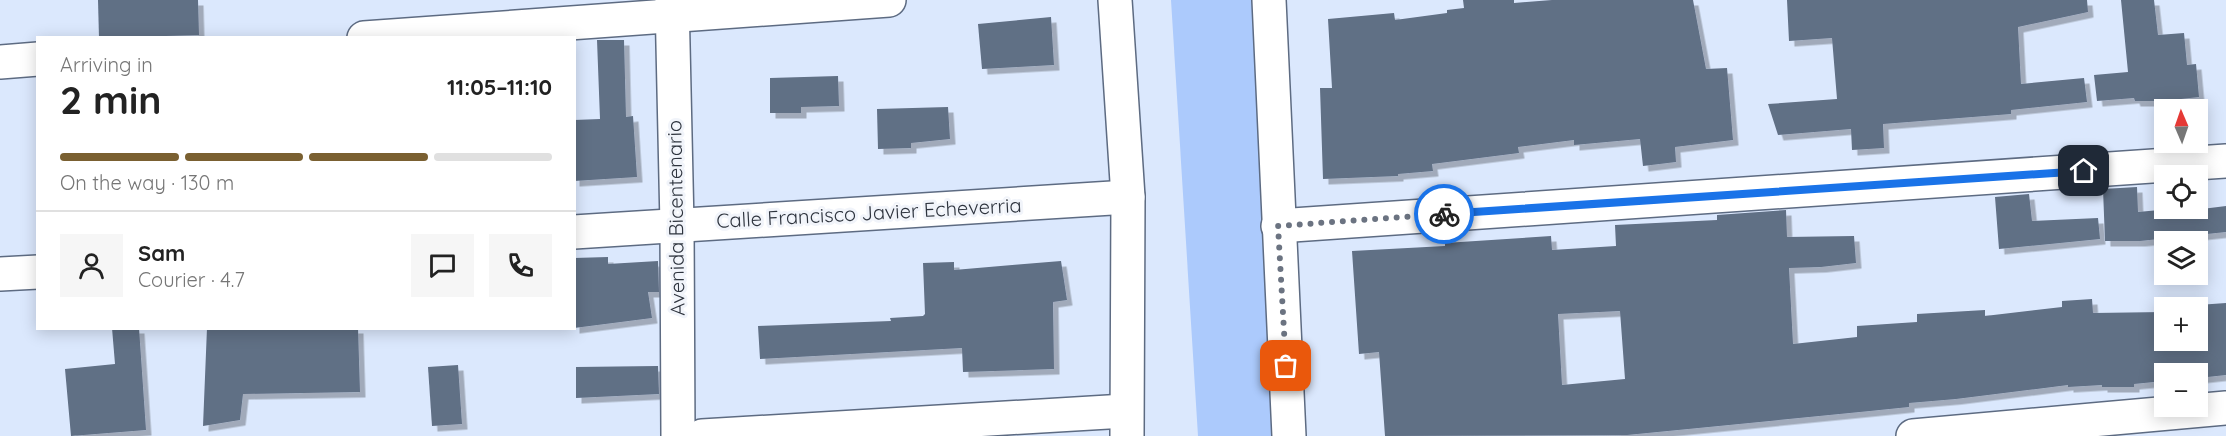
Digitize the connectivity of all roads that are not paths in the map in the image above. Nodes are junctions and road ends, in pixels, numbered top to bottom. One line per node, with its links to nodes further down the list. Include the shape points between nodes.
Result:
1 (889, 0): 4 (street)
2 (1115, 0): 9 (street)
3 (1269, 0): 11 (street)
4 (672, 8): 5 (street); 10 (street, Avenida Bicentenario)
5 (385, 36)
6 (36, 59): 7 (street)
7 (0, 62)
8 (2226, 161): 11 (street)
9 (1128, 197): 10 (street, Calle Francisco Javier Echeverria); 16 (street)
10 (677, 225): 12 (street, Calle Francisco Javier Echeverria); 17 (street, Avenida Bicentenario)
11 (1278, 226): 19 (street)
12 (576, 232)
13 (36, 272): 14 (street)
14 (0, 274)
15 (2226, 408): 20 (street)
16 (1126, 423): 18 (street)
17 (678, 436)
18 (702, 436)
19 (1289, 436)
20 (1913, 436)

